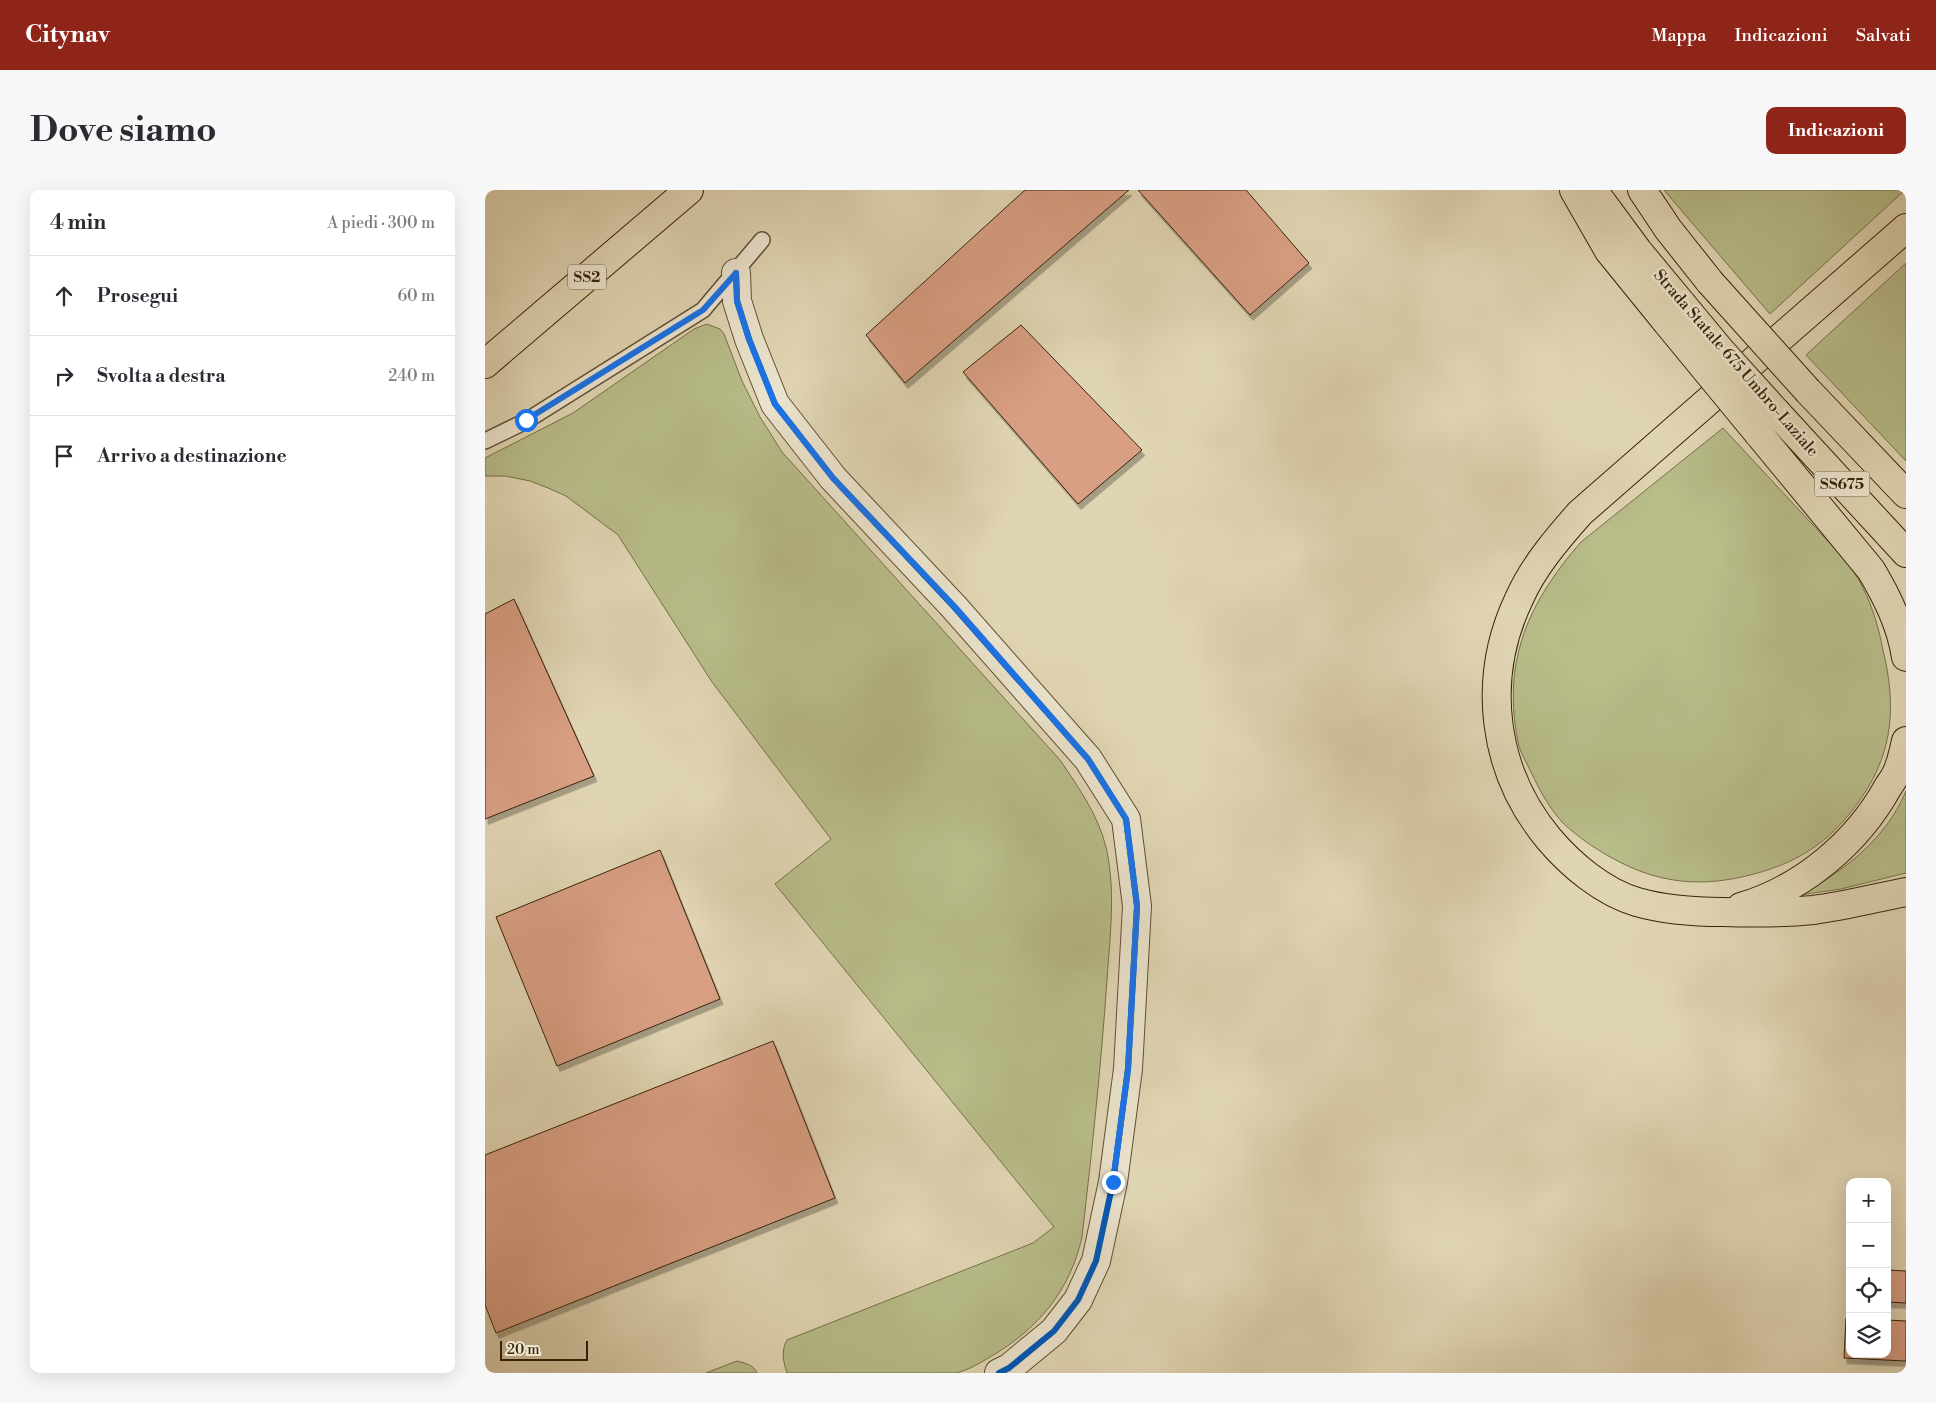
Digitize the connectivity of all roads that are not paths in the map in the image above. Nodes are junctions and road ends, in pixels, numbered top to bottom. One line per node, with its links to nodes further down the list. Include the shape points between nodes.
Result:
1 (689, 190): 9 (main road, SS2)
2 (1574, 190): 8 (main road, via 1609,251)
3 (1593, 190): 8 (main road, Strada Statale 675 Umbro-Laziale / SS675, via 1638,251)
4 (1642, 190): 11 (main road, Strada Statale 675 Umbro-Laziale / SS675, bridge, via 1710,282)
5 (1906, 228): 16 (main road, via 1580,514 1553,545 1519,598 1500,654 1496,713 1501,743 1521,800 1538,826 1582,871 1636,902 1693,912)
6 (763, 240): 7 (lane)
7 (736, 273): 10 (lane, via 703,310 526,420); 17 (street, via 737,301 775,404 833,478 955,607 1088,759 1126,819 1137,906 1128,1069 1113,1182 1096,1261 1078,1300 1054,1330)
8 (1674, 312): 12 (main road, Strada Statale 675 Umbro-Laziale / SS675, bridge, via 1721,351); 13 (main road, bridge, via 1758,433 1871,570 1886,595)
9 (485, 364)
10 (485, 441)
11 (1906, 494)
12 (1906, 553)
13 (1906, 657)
14 (1906, 741): 16 (main road, via 1899,768 1873,813 1833,856 1779,891)
15 (1906, 892): 16 (main road, via 1814,910)
16 (1725, 912)
17 (999, 1373)

